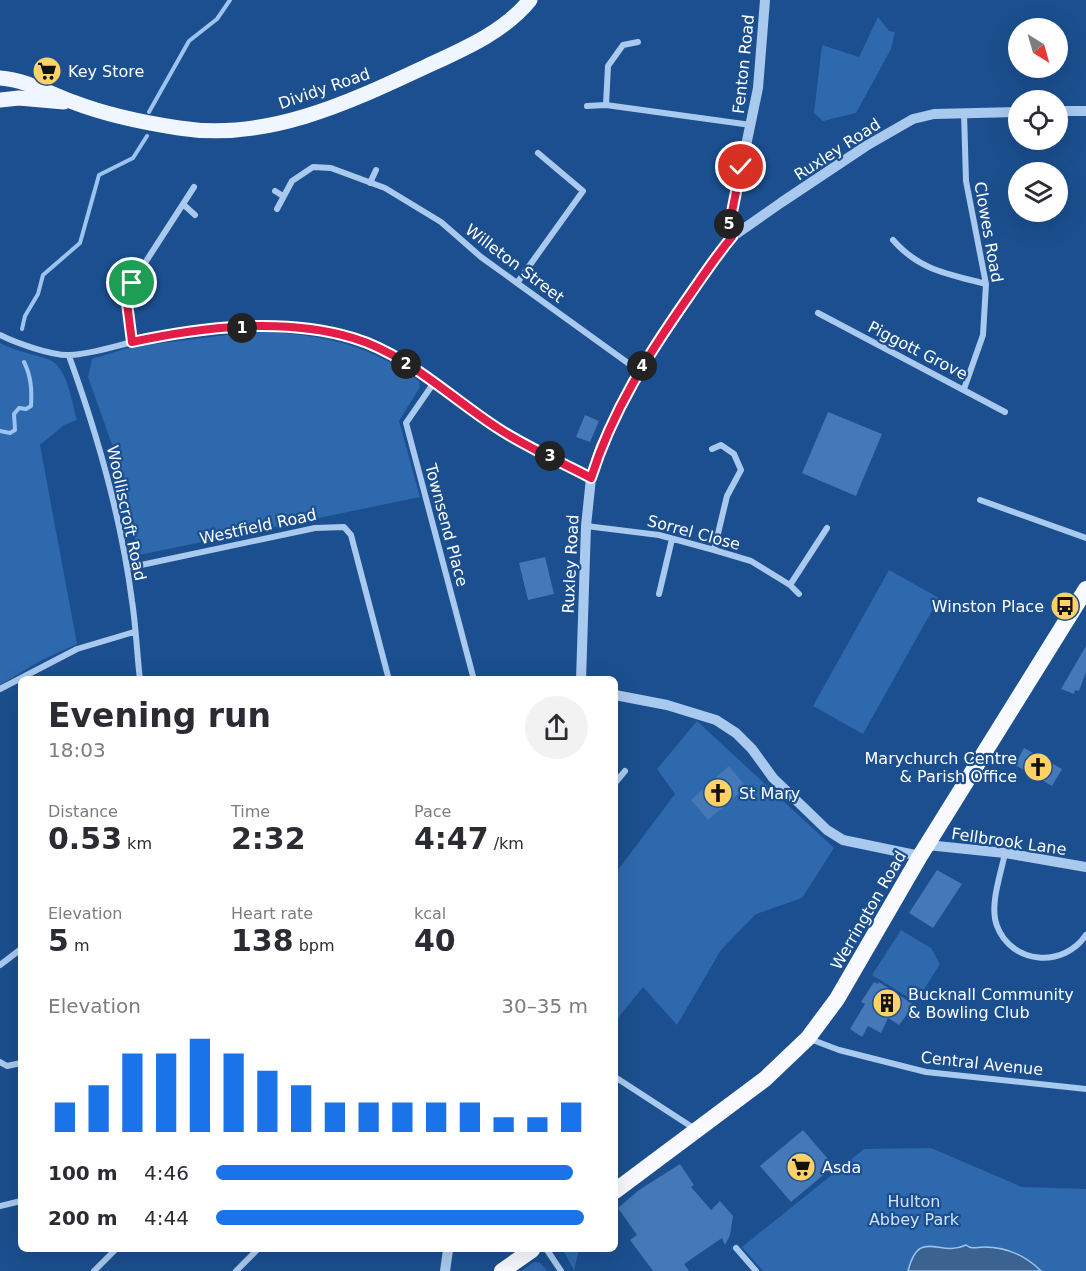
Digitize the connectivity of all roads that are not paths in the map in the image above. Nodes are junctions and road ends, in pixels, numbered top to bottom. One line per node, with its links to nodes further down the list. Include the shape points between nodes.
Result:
1 (530, 0): 7 (main road, Dividy Road, via 501,27 421,69 338,106 264,126 179,128)
2 (765, 0): 14 (street, Fenton Road)
3 (638, 42): 8 (street, via 623,45 608,66)
4 (0, 78): 7 (main road, Dividy Road, via 37,86)
5 (0, 84): 6 (main road)
6 (0, 99): 7 (main road, Dividy Road)
7 (73, 102)
8 (606, 105): 9 (street); 14 (street)
9 (587, 106)
10 (1068, 111): 11 (street)
11 (1086, 111)
12 (964, 112): 13 (street, Ruxley Road); 24 (street, Ruxley Road, via 914,119 856,152); 27 (street, Clowes Road, via 966,181)
13 (1008, 112)
14 (751, 125): 24 (street, Fenton Road, via 729,227)
15 (538, 153): 26 (street, via 583,191)
16 (376, 171): 17 (street)
17 (370, 183): 20 (street, Willeton Street, via 331,168 313,167 297,176); 26 (street, Willeton Street, via 411,202 441,222)
18 (194, 187): 21 (street)
19 (275, 191): 20 (street)
20 (283, 196): 22 (street, Willeton Street)
21 (184, 206): 23 (street); 30 (street, via 132,283 127,303)
22 (277, 209)
23 (195, 215)
24 (732, 237): 32 (street, Ruxley Road)
25 (892, 240): 27 (street, via 907,257 926,268)
26 (517, 283): 32 (street, Willeton Street)
27 (986, 284): 34 (street, Clowes Road, via 983,335)
28 (818, 313): 34 (street, Piggott Grove)
29 (0, 335): 31 (street)
30 (132, 342): 31 (street); 33 (street, via 263,326 303,328 371,345)
31 (69, 356): 44 (street, Woolliscroft Road, via 104,462)
32 (639, 371): 37 (street, Ruxley Road, via 609,427)
33 (434, 384): 37 (street, via 501,430); 53 (street, Townsend Place, via 406,423)
34 (964, 389): 35 (street, Piggott Grove)
35 (1005, 412)
36 (712, 449): 43 (street, via 721,445 734,454 741,470 727,496)
37 (591, 478): 39 (street, Ruxley Road)
38 (980, 500): 41 (street)
39 (585, 526): 42 (street, Sorrel Close); 54 (street, Ruxley Road)
40 (827, 528): 45 (street)
41 (1086, 538)
42 (672, 539): 43 (street, Sorrel Close); 47 (street)
43 (714, 550): 45 (street, Sorrel Close, via 751,561)
44 (127, 568): 49 (street, Woolliscroft Road); 52 (street, Westfield Road, via 315,528 344,527 351,535)
45 (790, 585): 48 (street, Sorrel Close)
46 (1086, 589): 60 (highway, Werrington Road)
47 (658, 594)
48 (799, 594)
49 (134, 632): 50 (street, via 77,649); 51 (street, Woolliscroft Road)
50 (25, 676)
51 (140, 676)
52 (388, 676)
53 (473, 676)
54 (581, 676)
55 (18, 680): 56 (street)
56 (0, 689)
57 (618, 696): 60 (street, Fellbrook Lane, via 716,720 736,733 773,778 827,830 843,840)
58 (625, 771): 59 (street)
59 (618, 779)
60 (924, 851): 61 (street, Fellbrook Lane); 66 (highway, Werrington Road, via 837,999)
61 (1005, 853): 62 (street, Fellbrook Lane); 63 (street, via 994,906 996,925 1005,940 1019,952 1048,959 1067,953)
62 (1086, 867)
63 (1086, 935)
64 (18, 951): 65 (street)
65 (0, 965)
66 (808, 1038): 70 (street, Central Avenue, via 926,1072); 71 (highway, Werrington Road, via 765,1079)
67 (0, 1062): 68 (street, via 7,1066)
68 (18, 1064)
69 (618, 1079): 71 (street)
70 (1086, 1089)
71 (697, 1131): 72 (highway, Werrington Road)
72 (618, 1184)
73 (18, 1202): 74 (street)
74 (0, 1206)
75 (736, 1248): 86 (street)
76 (113, 1252): 81 (street)
77 (255, 1252): 82 (street)
78 (448, 1252): 83 (street)
79 (529, 1252): 84 (highway)
80 (548, 1252): 85 (street)
81 (97, 1270)
82 (236, 1271)
83 (445, 1271)
84 (502, 1271)
85 (561, 1271)
86 (756, 1271)

